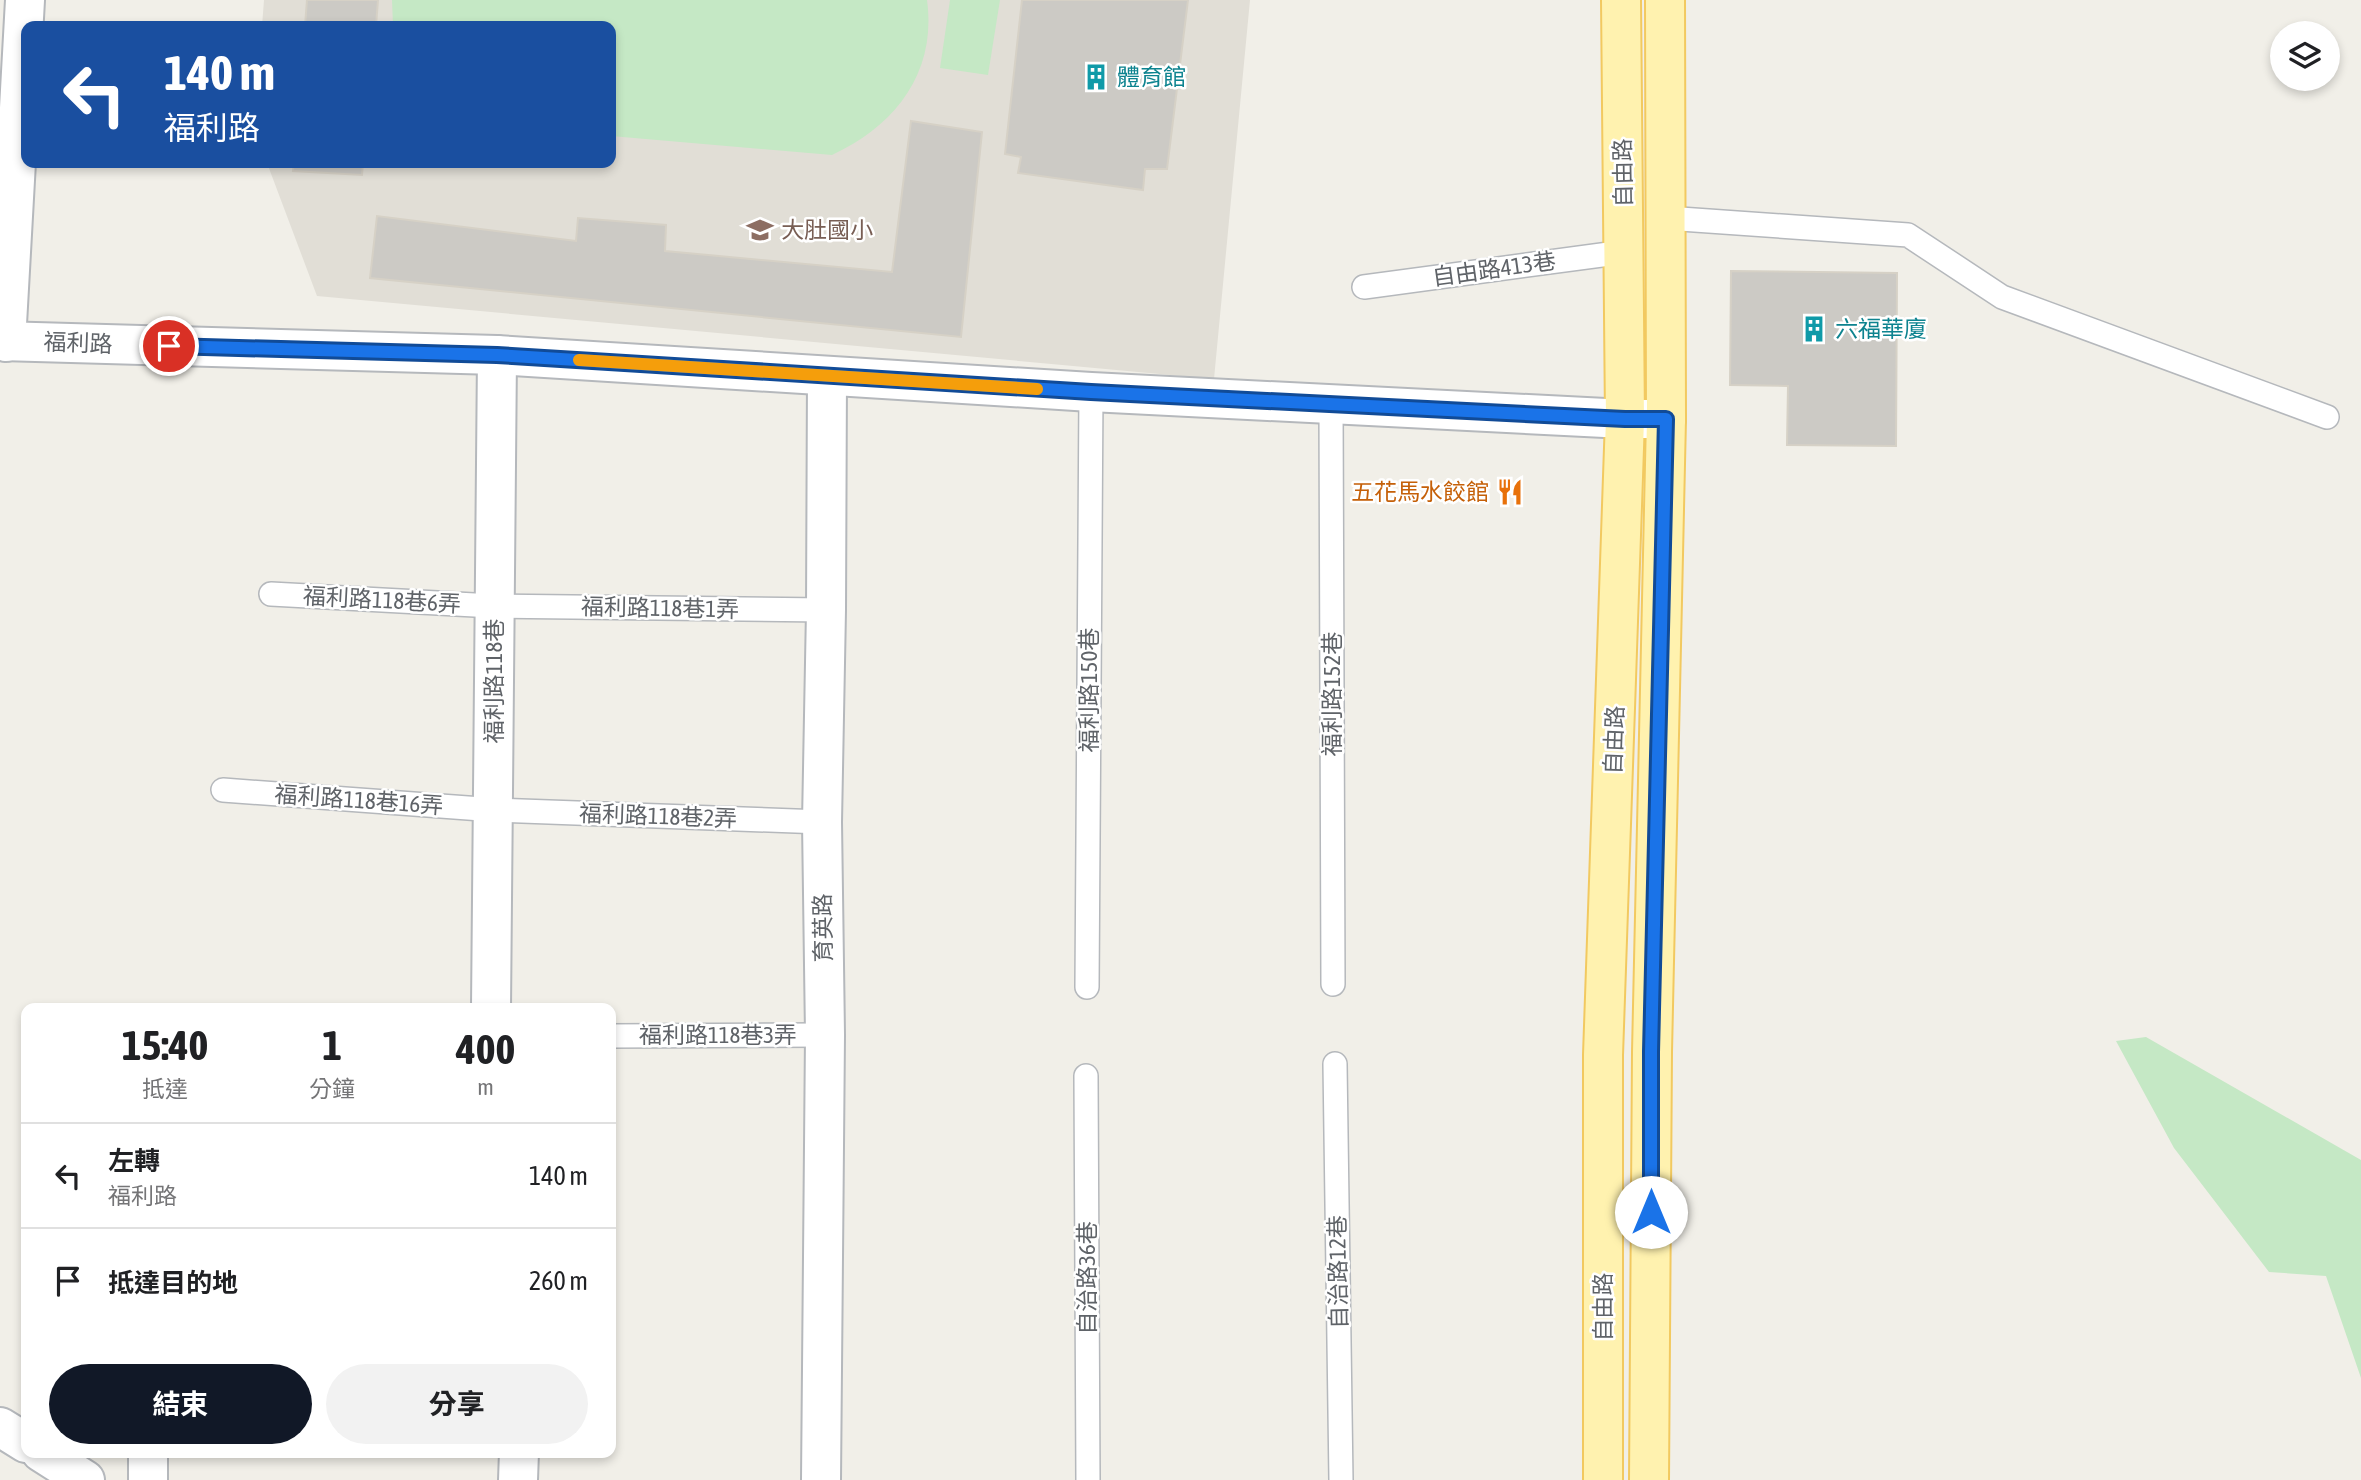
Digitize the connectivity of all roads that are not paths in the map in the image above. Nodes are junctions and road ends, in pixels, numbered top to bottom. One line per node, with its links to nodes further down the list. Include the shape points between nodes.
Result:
1 (25, 0): 4 (street)
2 (1620, 0): 7 (main road, 自由路)
3 (1665, 0): 6 (main road, 自由路)
4 (24, 21)
5 (21, 62): 9 (street)
6 (1666, 218): 14 (lane, via 1908,235 2002,297); 16 (main road, 自由路)
7 (1623, 252): 8 (lane, 自由路413巷); 15 (main road, 自由路)
8 (1364, 287)
9 (3, 342): 10 (street, 福利路)
10 (497, 355): 11 (street, 福利路); 18 (street, 福利路118巷)
11 (827, 376): 12 (street, 福利路); 19 (street, 育英路)
12 (1091, 392): 13 (street, 福利路); 24 (lane, 福利路150巷)
13 (1331, 403): 15 (street, 福利路); 23 (lane, 福利路152巷)
14 (2327, 417)
15 (1625, 419): 16 (street, 福利路); 41 (main road, 自由路, via 1603,1055)
16 (1666, 419): 42 (main road, 自由路, via 1651,1052)
17 (271, 594): 18 (lane, 福利路118巷6弄)
18 (493, 606): 19 (lane, 福利路118巷1弄); 21 (street, 福利路118巷)
19 (826, 610): 22 (street, 育英路)
20 (223, 790): 21 (lane, 福利路118巷16弄)
21 (495, 810): 22 (lane, 福利路118巷2弄); 25 (street, 福利路118巷)
22 (822, 822): 26 (street, 育英路)
23 (1333, 984)
24 (1087, 987)
25 (491, 1003)
26 (825, 1035): 27 (lane, 福利路118巷3弄); 38 (street, 育英路)
27 (616, 1036)
28 (1335, 1064): 40 (lane, 自治路12巷)
29 (1086, 1076): 39 (lane, 自治路36巷)
30 (0, 1427): 31 (street)
31 (21, 1440)
32 (50, 1458): 35 (street)
33 (148, 1458): 36 (street)
34 (519, 1458): 37 (street)
35 (85, 1480)
36 (148, 1480)
37 (518, 1480)
38 (821, 1480)
39 (1088, 1480)
40 (1341, 1480)
41 (1603, 1480)
42 (1649, 1480)

